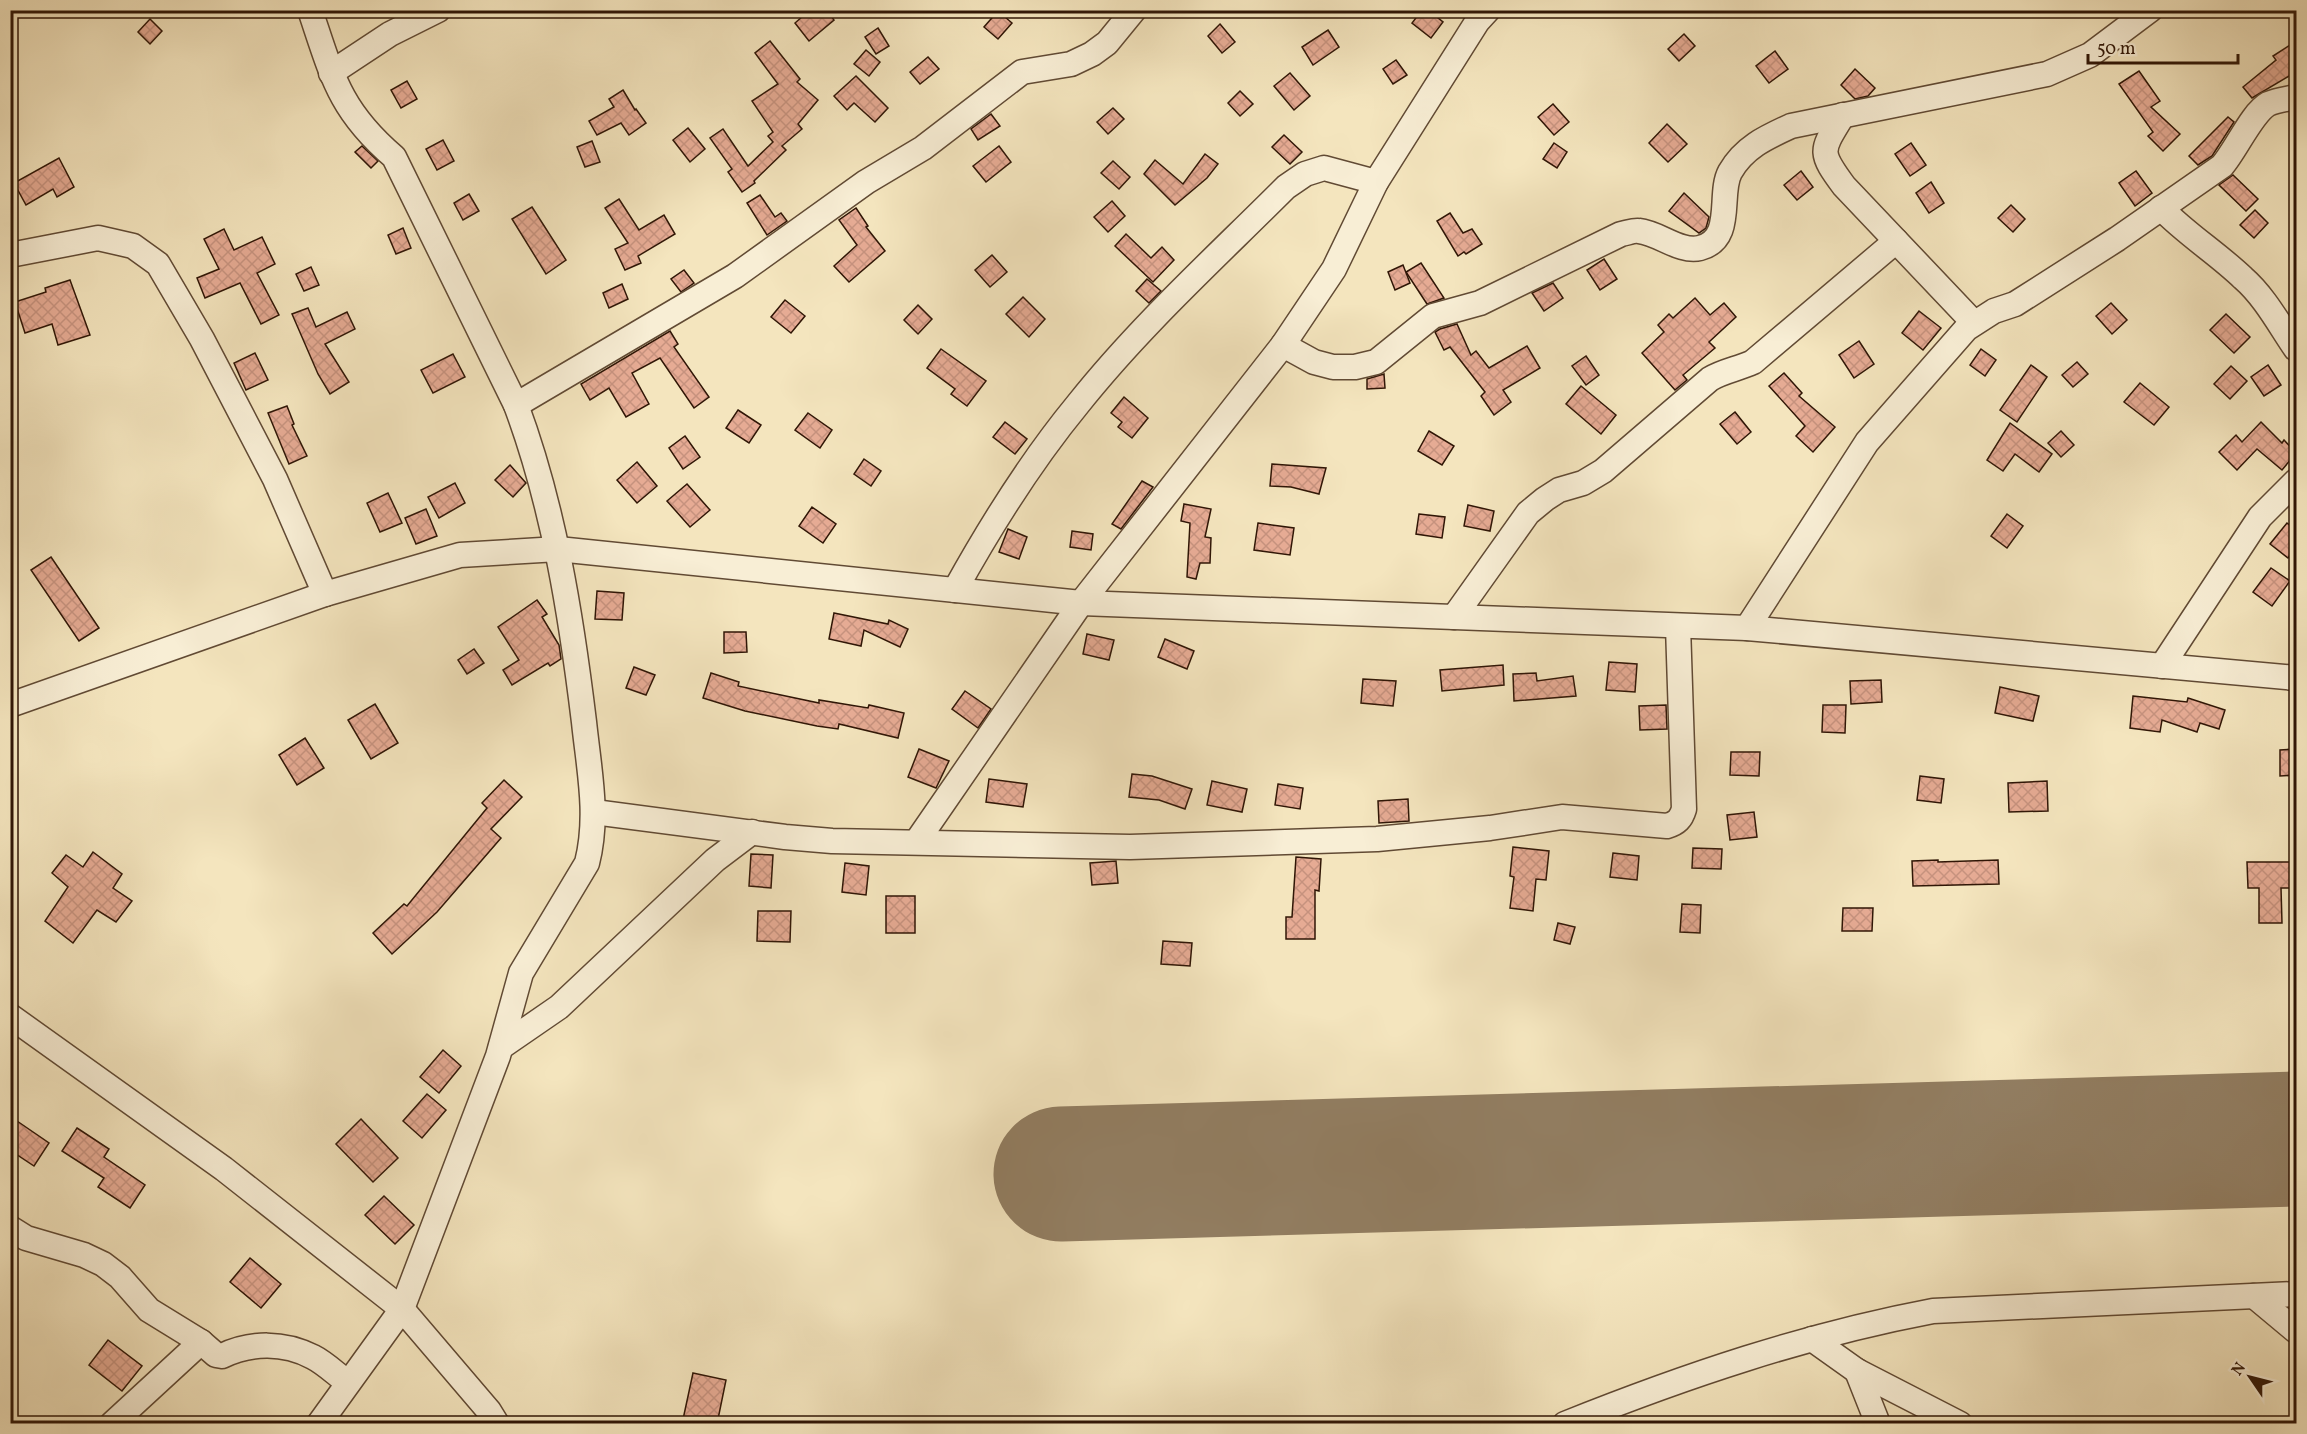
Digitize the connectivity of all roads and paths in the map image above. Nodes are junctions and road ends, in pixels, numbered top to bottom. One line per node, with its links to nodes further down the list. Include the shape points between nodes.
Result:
1 (310, 10): 6 (street)
2 (438, 10): 6 (street, via 390,34)
3 (1134, 10): 16 (street, via 1107,43 1092,54 1071,64 1022,72 923,148 866,182 735,276)
4 (1488, 10): 9 (street)
5 (2150, 10): 8 (street, via 2090,55 2047,74)
6 (331, 73): 16 (street, via 351,113 394,157)
7 (2296, 98): 10 (street, via 2265,106 2222,166)
8 (1843, 115): 11 (street, via 1826,142 1827,163); 14 (street, via 1791,126 1758,141 1741,156 1729,174 1725,220 1715,238 1703,247 1689,249 1638,230 1621,234 1480,303 1433,316 1376,362 1355,367 1314,362)
9 (1376, 182): 14 (street, via 1334,269); 19 (street, via 1324,168 1305,174 1286,187 1124,350 1078,403 979,547)
10 (2161, 208): 13 (street, via 2015,304); 15 (street, via 2253,287)
11 (1896, 241): 13 (street); 22 (street, via 1753,362 1710,379 1603,471 1583,483 1559,490 1536,506)
12 (10, 255): 20 (street, via 98,238 133,246 158,264 275,479)
13 (1974, 323): 24 (street, via 1867,442)
14 (1283, 345): 21 (street)
15 (2296, 349)
16 (516, 405): 18 (street)
17 (2296, 481): 25 (street, via 2260,517)
18 (558, 549): 19 (street); 20 (street, via 460,555); 28 (street)
19 (955, 590): 21 (street)
20 (325, 594): 27 (street)
21 (1081, 603): 22 (street); 30 (street)
22 (1454, 617): 23 (street)
23 (1678, 626): 24 (street); 30 (street, via 1684,809 1675,823 1667,826 1562,817 1365,839 1130,847)
24 (1747, 628): 25 (street)
25 (2162, 666): 26 (street)
26 (2296, 678)
27 (10, 705)
28 (594, 812): 29 (street); 32 (street, via 587,863 521,972)
29 (752, 832): 30 (street, via 832,841); 32 (street, via 707,868 559,1007)
30 (917, 841)
31 (10, 1016): 36 (street, via 224,1169)
32 (501, 1047): 36 (street)
33 (10, 1228): 39 (street, via 26,1238 103,1264 149,1310)
34 (2296, 1294): 35 (street)
35 (2254, 1296): 37 (street); 38 (street, via 1933,1311)
36 (402, 1309): 41 (street); 44 (street)
37 (2296, 1331)
38 (1812, 1339): 40 (street); 45 (street, via 1656,1387)
39 (201, 1342): 41 (street, via 222,1356 258,1345 290,1348 314,1357); 42 (street)
40 (1857, 1371): 46 (street); 47 (street)
41 (347, 1382): 43 (street)
42 (112, 1424)
43 (319, 1424)
44 (496, 1424)
45 (1565, 1424)
46 (1878, 1424)
47 (1960, 1424)

